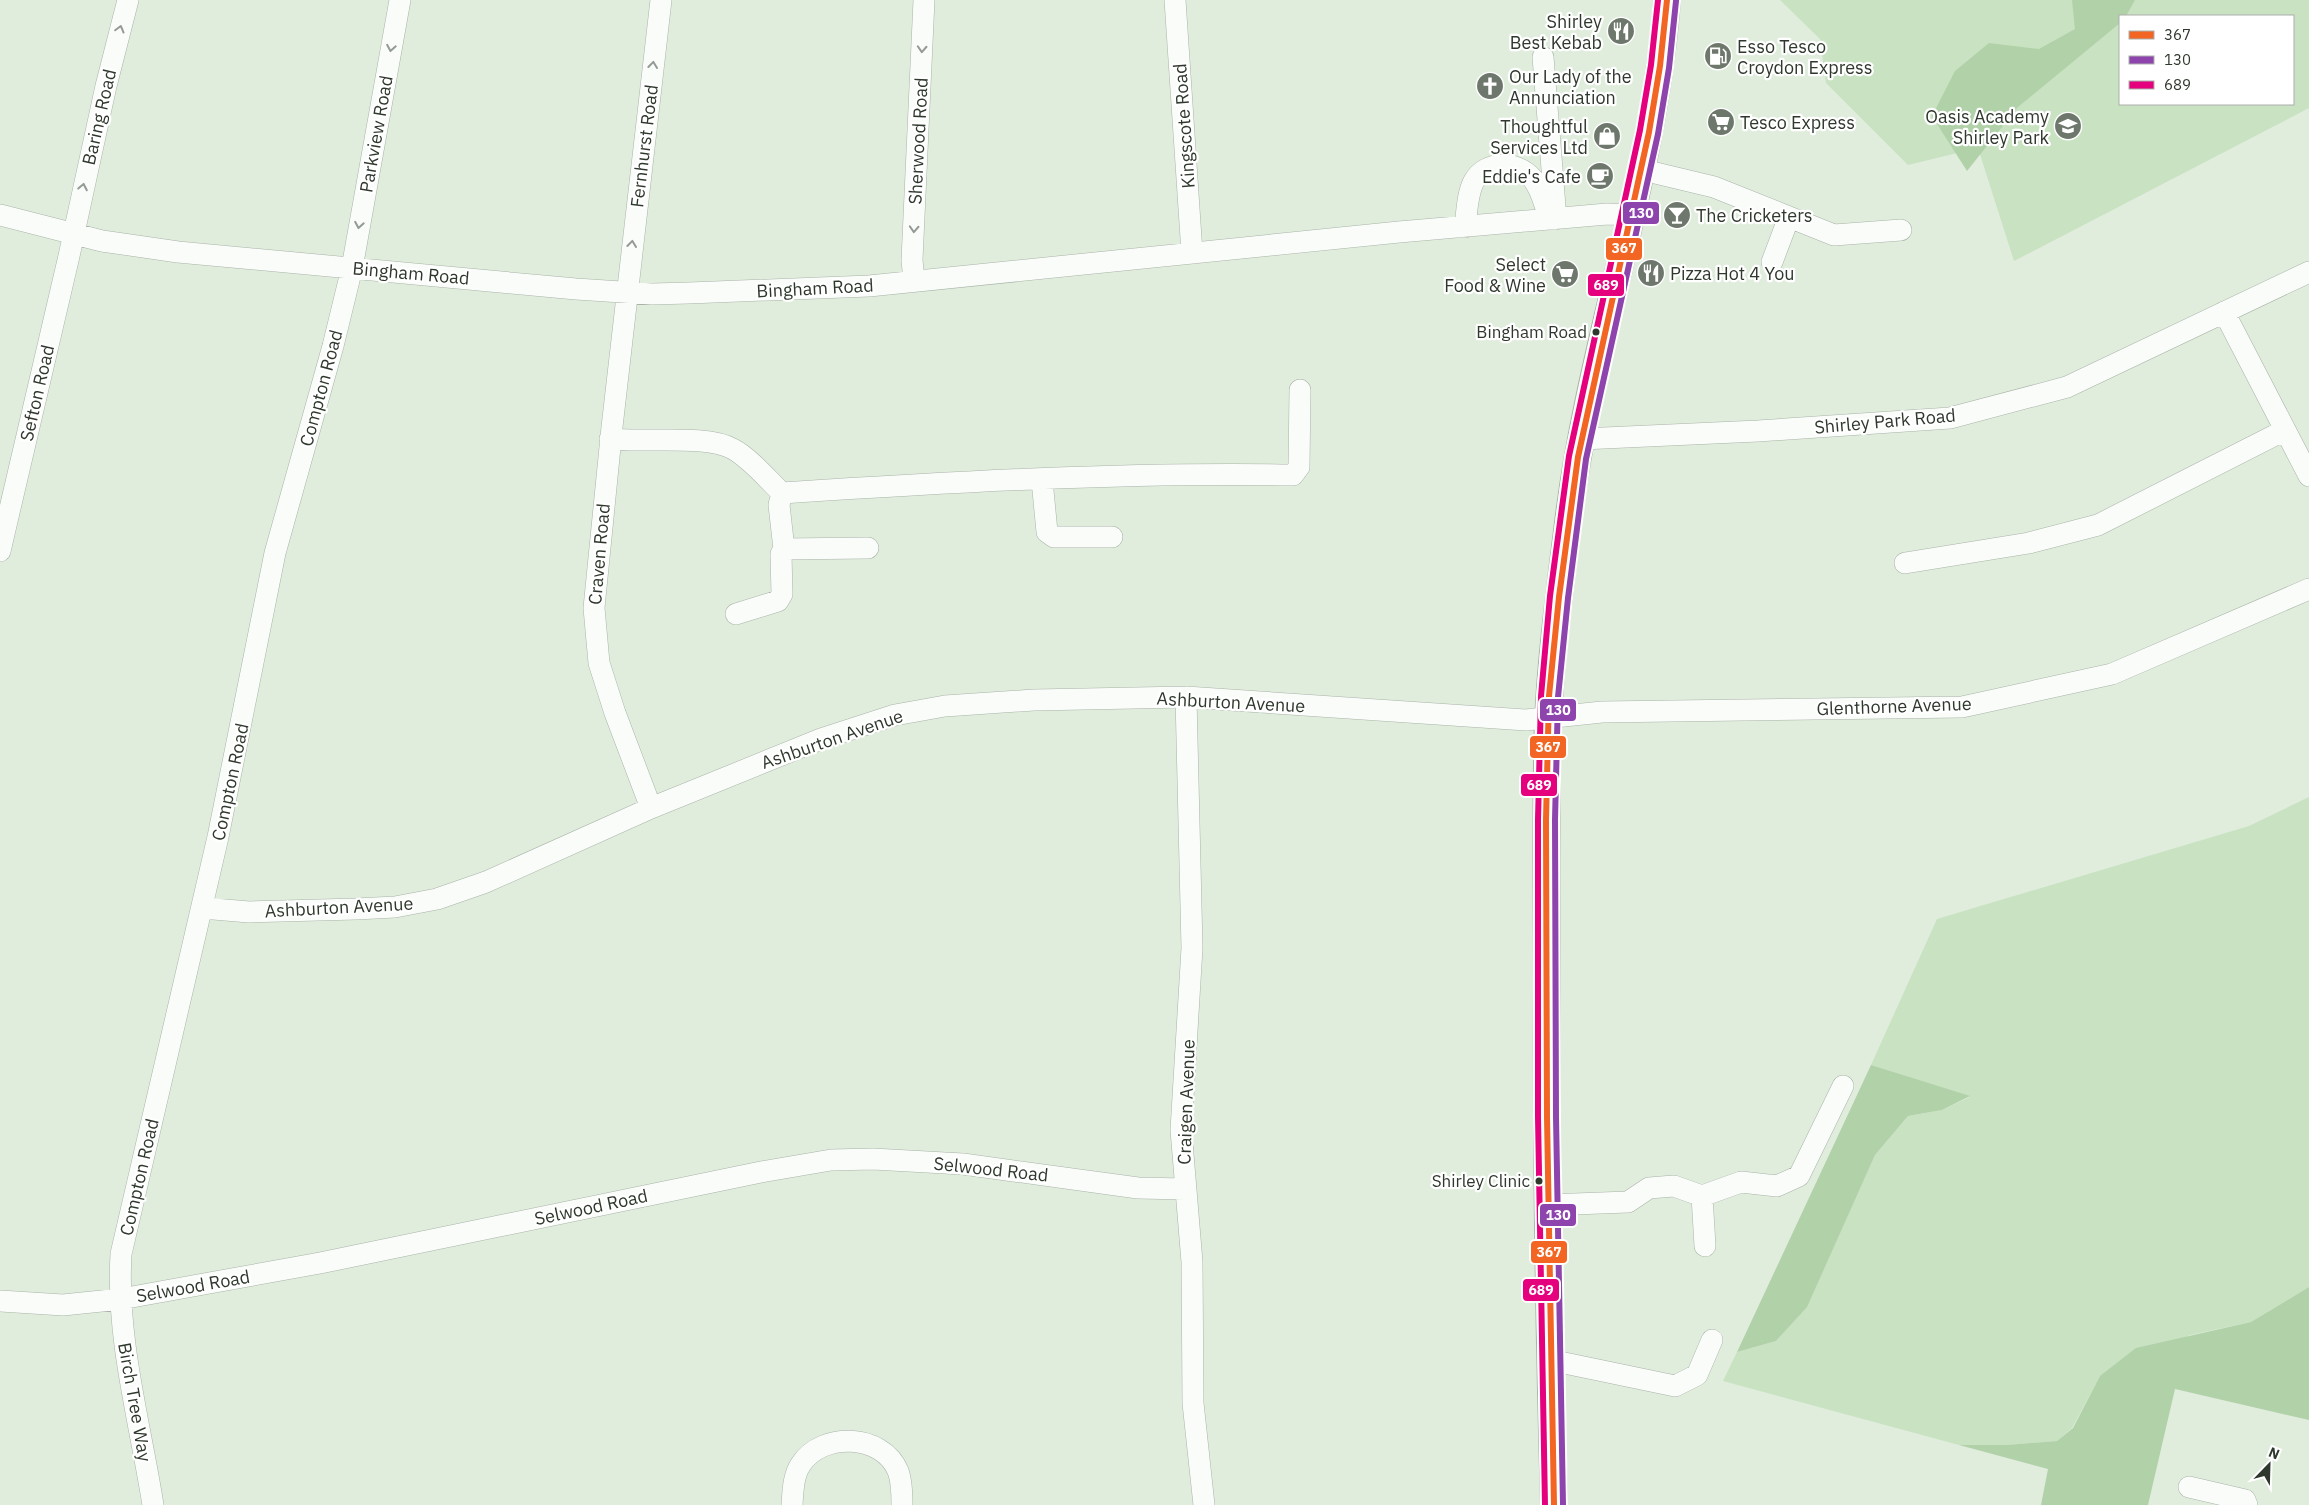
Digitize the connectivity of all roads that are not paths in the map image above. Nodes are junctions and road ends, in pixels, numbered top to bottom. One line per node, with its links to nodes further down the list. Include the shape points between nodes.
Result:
1 (128, 0): 15 (street, Baring Road, one-way to 1)
2 (400, 0): 18 (street, Parkview Road, one-way to 18)
3 (660, 0): 21 (street, Fernhurst Road, one-way to 3)
4 (924, 0): 20 (street, Sherwood Road, one-way to 20, via 912,260)
5 (1175, 0): 16 (street, Kingscote Road)
6 (1666, 0): 8 (main road, via 1655,104)
7 (1544, 57): 12 (street)
8 (1643, 170): 10 (main road); 11 (street, via 1706,184)
9 (0, 215): 15 (street, Bingham Road)
10 (1633, 215): 12 (street, Bingham Road); 25 (main road)
11 (1789, 218): 14 (street, via 1834,235); 17 (street)
12 (1553, 219): 13 (street, Bingham Road); 13 (street, via 1532,178 1515,167 1505,165 1487,168 1473,182)
13 (1464, 227): 16 (street, Bingham Road)
14 (1901, 230)
15 (74, 235): 18 (street, Bingham Road, via 178,252); 33 (street, Sefton Road)
16 (1192, 253): 20 (street, Bingham Road)
17 (1772, 262)
18 (352, 268): 21 (street, Bingham Road); 40 (street, Compton Road, via 276,553)
19 (2309, 272): 22 (street, Shirley Park Road)
20 (914, 281): 21 (street, Bingham Road, via 827,288)
21 (627, 292): 26 (street, Craven Road)
22 (2224, 312): 24 (street); 25 (street, Shirley Park Road, via 2067,387 1950,418 1758,431)
23 (1300, 390): 28 (street, via 1299,467 1293,475)
24 (2285, 430): 27 (street); 34 (street, via 2098,525 2029,543)
25 (1582, 438): 38 (main road, via 1568,521)
26 (610, 439): 29 (street, via 719,443 736,450); 39 (street, Craven Road, via 594,588 595,637 604,679)
27 (2309, 476)
28 (1042, 480): 29 (street); 30 (street, via 1049,534)
29 (782, 493): 32 (street, via 779,505)
30 (1112, 537)
31 (868, 548): 32 (street)
32 (784, 549): 36 (street, via 781,554 781,598 775,603)
33 (0, 552)
34 (1905, 562)
35 (2309, 589): 38 (street, Glenthorne Avenue, via 2112,674 1962,707 1602,712)
36 (736, 614)
37 (1186, 697): 38 (street, Ashburton Avenue, via 1506,720); 39 (street, Ashburton Avenue, via 995,702 913,711 832,735); 42 (street, Craigen Avenue, via 1192,948 1182,1105)
38 (1548, 717): 44 (main road)
39 (651, 808): 40 (street, Ashburton Avenue, via 486,882 432,900 356,909 249,912)
40 (202, 908): 46 (street, Compton Road, via 125,1231 120,1261)
41 (1843, 1086): 43 (street, via 1798,1176 1777,1186 1741,1182)
42 (1185, 1190): 46 (street, Selwood Road, via 1138,1188 963,1164 831,1160 320,1263); 54 (street, Craigen Avenue, via 1192,1268 1193,1403)
43 (1702, 1196): 44 (street, via 1674,1186 1649,1188 1628,1202); 45 (street)
44 (1547, 1205): 49 (main road)
45 (1705, 1246)
46 (121, 1299): 47 (street, Selwood Road, via 63,1305); 51 (street, Birch Tree Way, via 126,1359)
47 (0, 1300)
48 (1712, 1340): 49 (street, via 1697,1375 1675,1386)
49 (1550, 1360): 55 (main road)
50 (2189, 1488): 56 (street, via 2244,1500)
51 (153, 1505)
52 (792, 1505): 53 (street, via 795,1476 807,1457 828,1443 847,1440 872,1447 891,1461 901,1481)
53 (902, 1505)
54 (1204, 1505)
55 (1554, 1505)
56 (2246, 1505)

